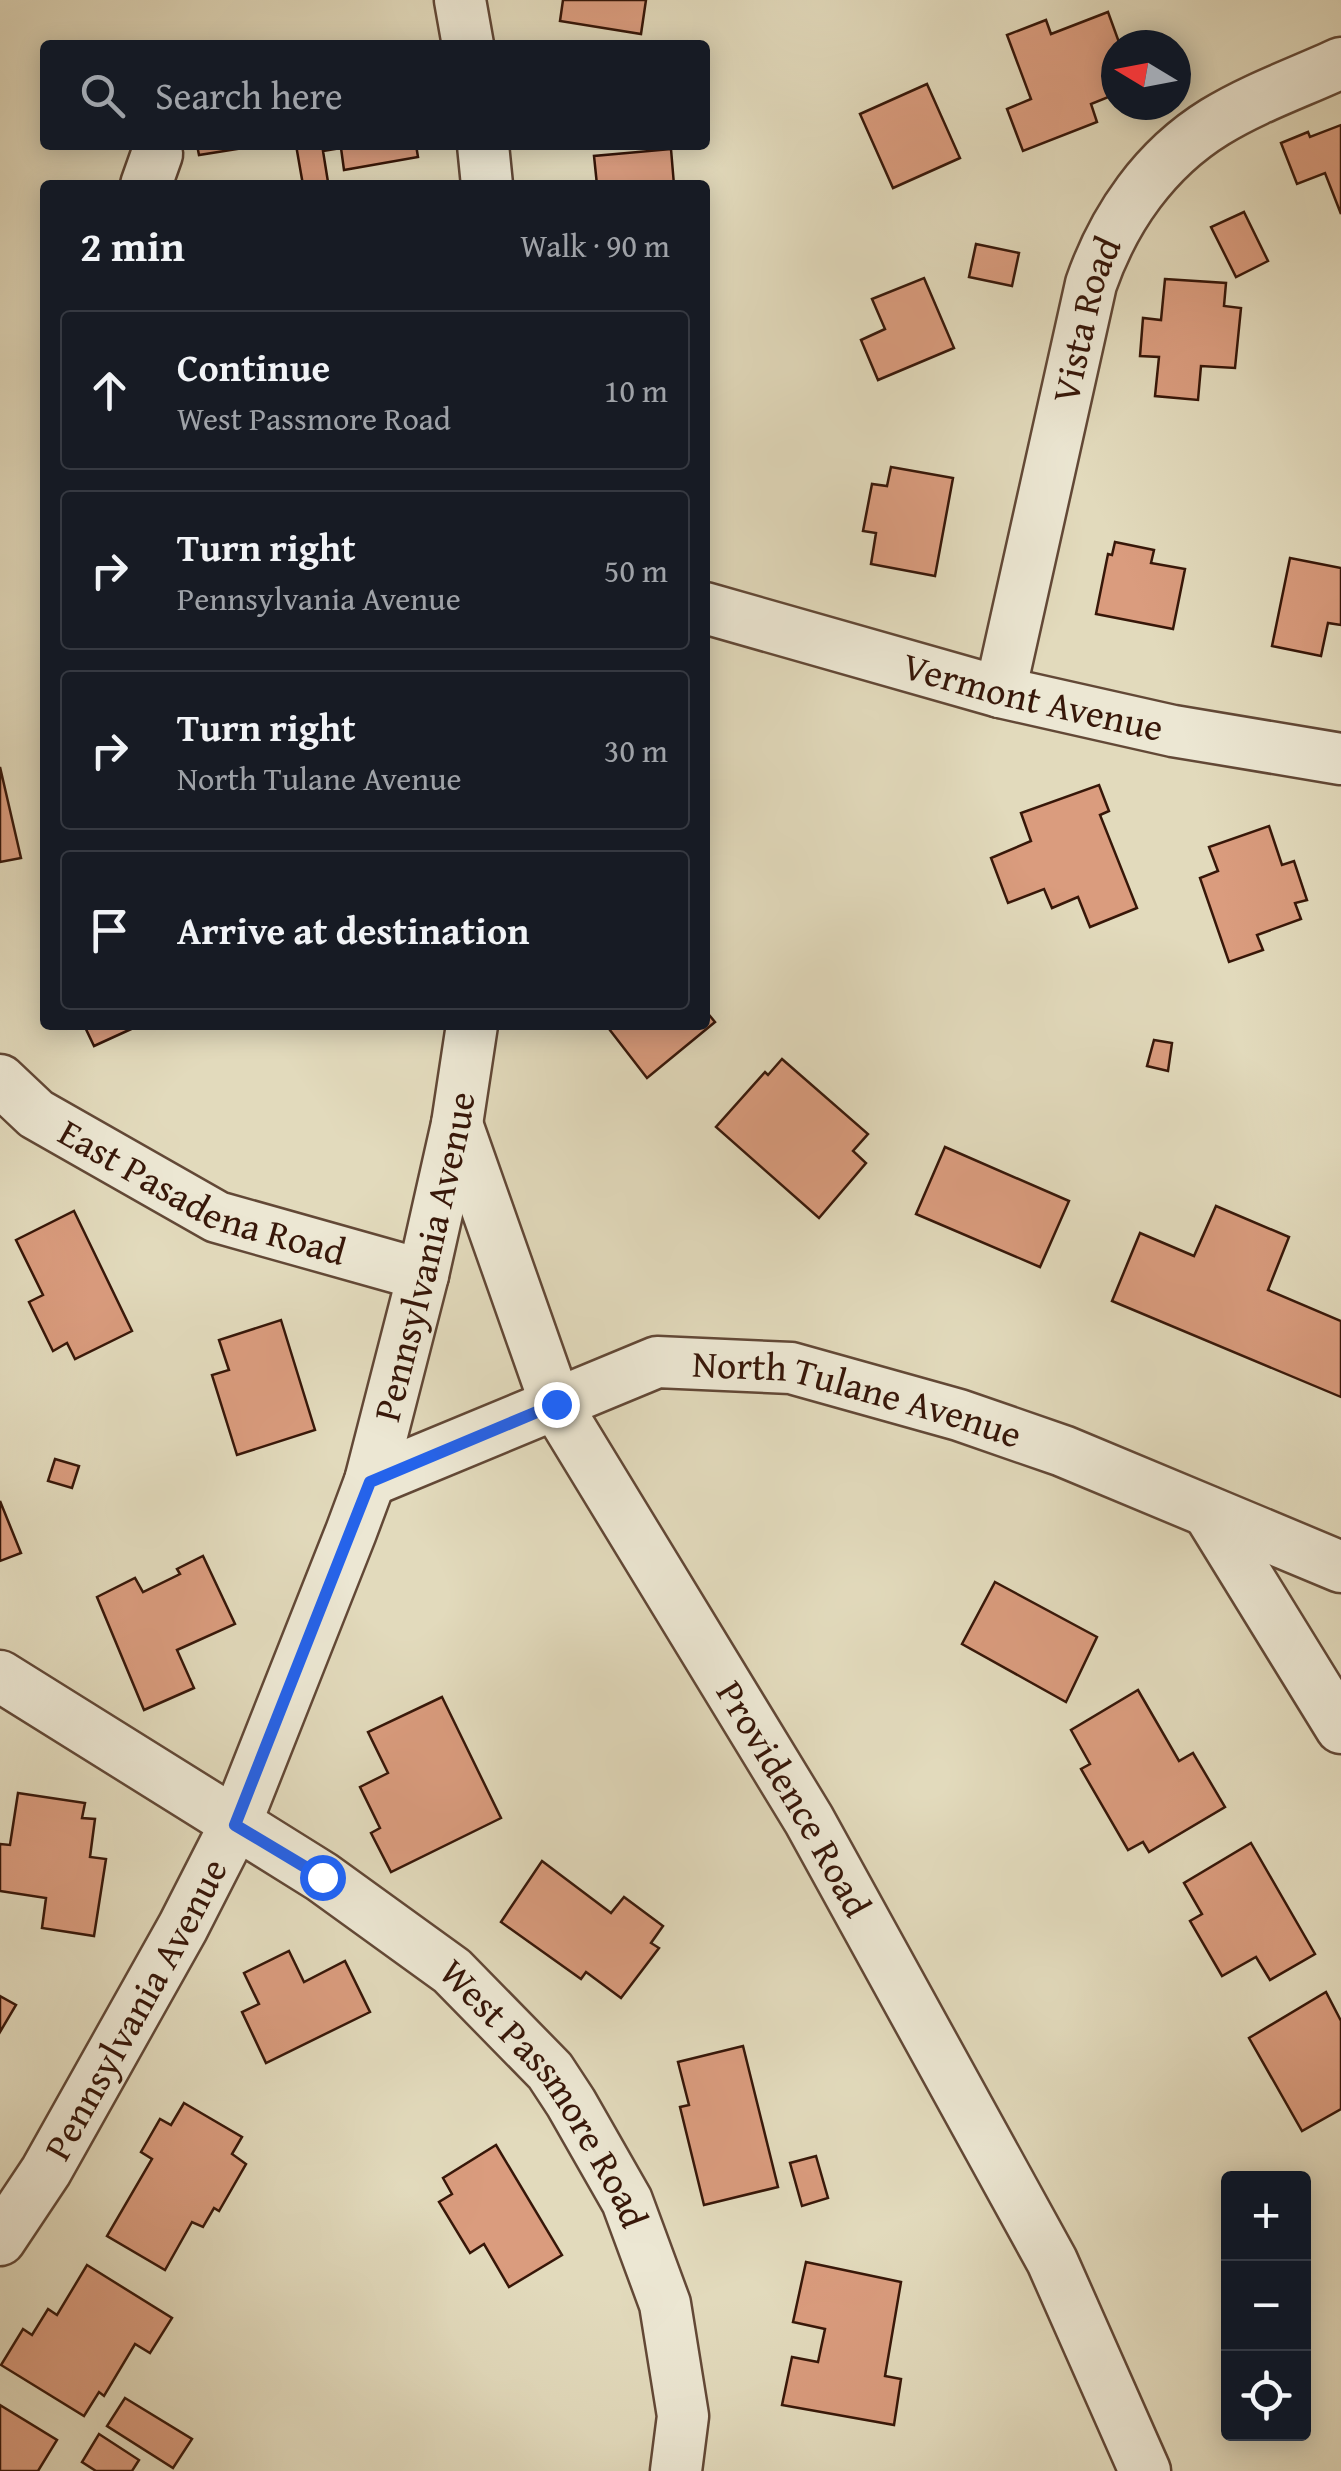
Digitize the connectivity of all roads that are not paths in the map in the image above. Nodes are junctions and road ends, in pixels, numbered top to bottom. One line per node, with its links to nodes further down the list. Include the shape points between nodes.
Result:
1 (460, 0): 2 (street)
2 (467, 40)
3 (1341, 63): 7 (street, Vista Road, via 1215,122 1134,196 1105,244)
4 (483, 150): 5 (street)
5 (486, 180)
6 (713, 617): 7 (street, Vermont Avenue)
7 (1000, 692): 8 (street, Vermont Avenue)
8 (1341, 759)
9 (471, 1030): 11 (street, Pennsylvania Avenue)
10 (0, 1080): 12 (street, East Pasadena Road, via 36,1114 217,1217)
11 (456, 1124): 12 (street, Pennsylvania Avenue); 13 (street, Providence Road)
12 (422, 1276): 14 (street, Pennsylvania Avenue)
13 (556, 1404): 14 (street, North Tulane Avenue); 15 (street, North Tulane Avenue, via 657,1362 791,1368 1063,1450); 22 (street, Providence Road, via 810,1820 1052,2261)
14 (370, 1482): 19 (street, Pennsylvania Avenue)
15 (1208, 1512): 16 (street, North Tulane Avenue); 18 (street)
16 (1341, 1567)
17 (0, 1676): 19 (street, West Passmore Road)
18 (1341, 1728)
19 (235, 1825): 20 (street, Pennsylvania Avenue, via 46,2171); 21 (street, West Passmore Road, via 322,1877 452,1971 550,2071 627,2201 665,2304 683,2416)
20 (0, 2240)
21 (676, 2471)
22 (1145, 2471)

